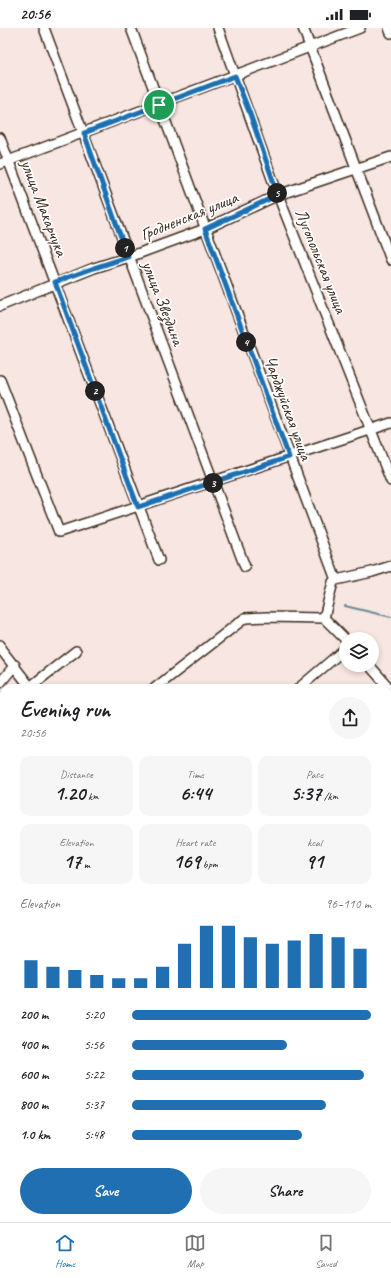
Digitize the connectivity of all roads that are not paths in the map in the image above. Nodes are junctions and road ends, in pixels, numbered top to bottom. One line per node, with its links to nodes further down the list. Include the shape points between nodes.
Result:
1 (44, 28): 11 (street, улица Звездина)
2 (131, 28): 10 (street, Чарджуйская улица)
3 (218, 28): 9 (street, Лугопольская улица)
4 (303, 28): 8 (street)
5 (360, 28): 8 (street)
6 (390, 28): 7 (street)
7 (391, 33)
8 (310, 47): 9 (street); 15 (street)
9 (235, 76): 10 (street); 16 (street, Лугопольская улица)
10 (159, 105): 11 (street); 17 (street, Чарджуйская улица)
11 (84, 133): 14 (street); 18 (street, улица Звездина)
12 (0, 138): 14 (street, улица Макарчука)
13 (391, 157): 15 (street, Гродненская улица)
14 (4, 162): 20 (street, улица Макарчука)
15 (356, 169): 16 (street, Гродненская улица); 19 (street)
16 (278, 195): 17 (street, Гродненская улица); 24 (street, Лугопольская улица)
17 (205, 229): 18 (street, Гродненская улица); 25 (street, Чарджуйская улица)
18 (128, 257): 20 (street, Гродненская улица); 27 (street, улица Звездина)
19 (391, 260)
20 (55, 282): 21 (street, Гродненская улица); 28 (street, улица Макарчука)
21 (0, 306)
22 (0, 380): 28 (street, via 59,532)
23 (391, 424): 24 (street)
24 (371, 430): 25 (street); 26 (street, Лугопольская улица)
25 (289, 457): 27 (street); 32 (street, Чарджуйская улица)
26 (391, 481)
27 (215, 482): 28 (street); 31 (street, улица Звездина)
28 (138, 507): 29 (street, улица Макарчука)
29 (159, 560)
30 (391, 566): 32 (street)
31 (245, 567)
32 (336, 580): 33 (street, via 333,582)
33 (324, 618): 34 (street); 43 (street, via 245,618)
34 (339, 633)
35 (0, 645): 38 (street)
36 (76, 651): 42 (street)
37 (339, 654): 44 (street)
38 (15, 665): 40 (street); 41 (street)
39 (375, 672): 45 (street)
40 (0, 683)
41 (28, 684)
42 (34, 684)
43 (160, 684)
44 (304, 684)
45 (386, 684)

